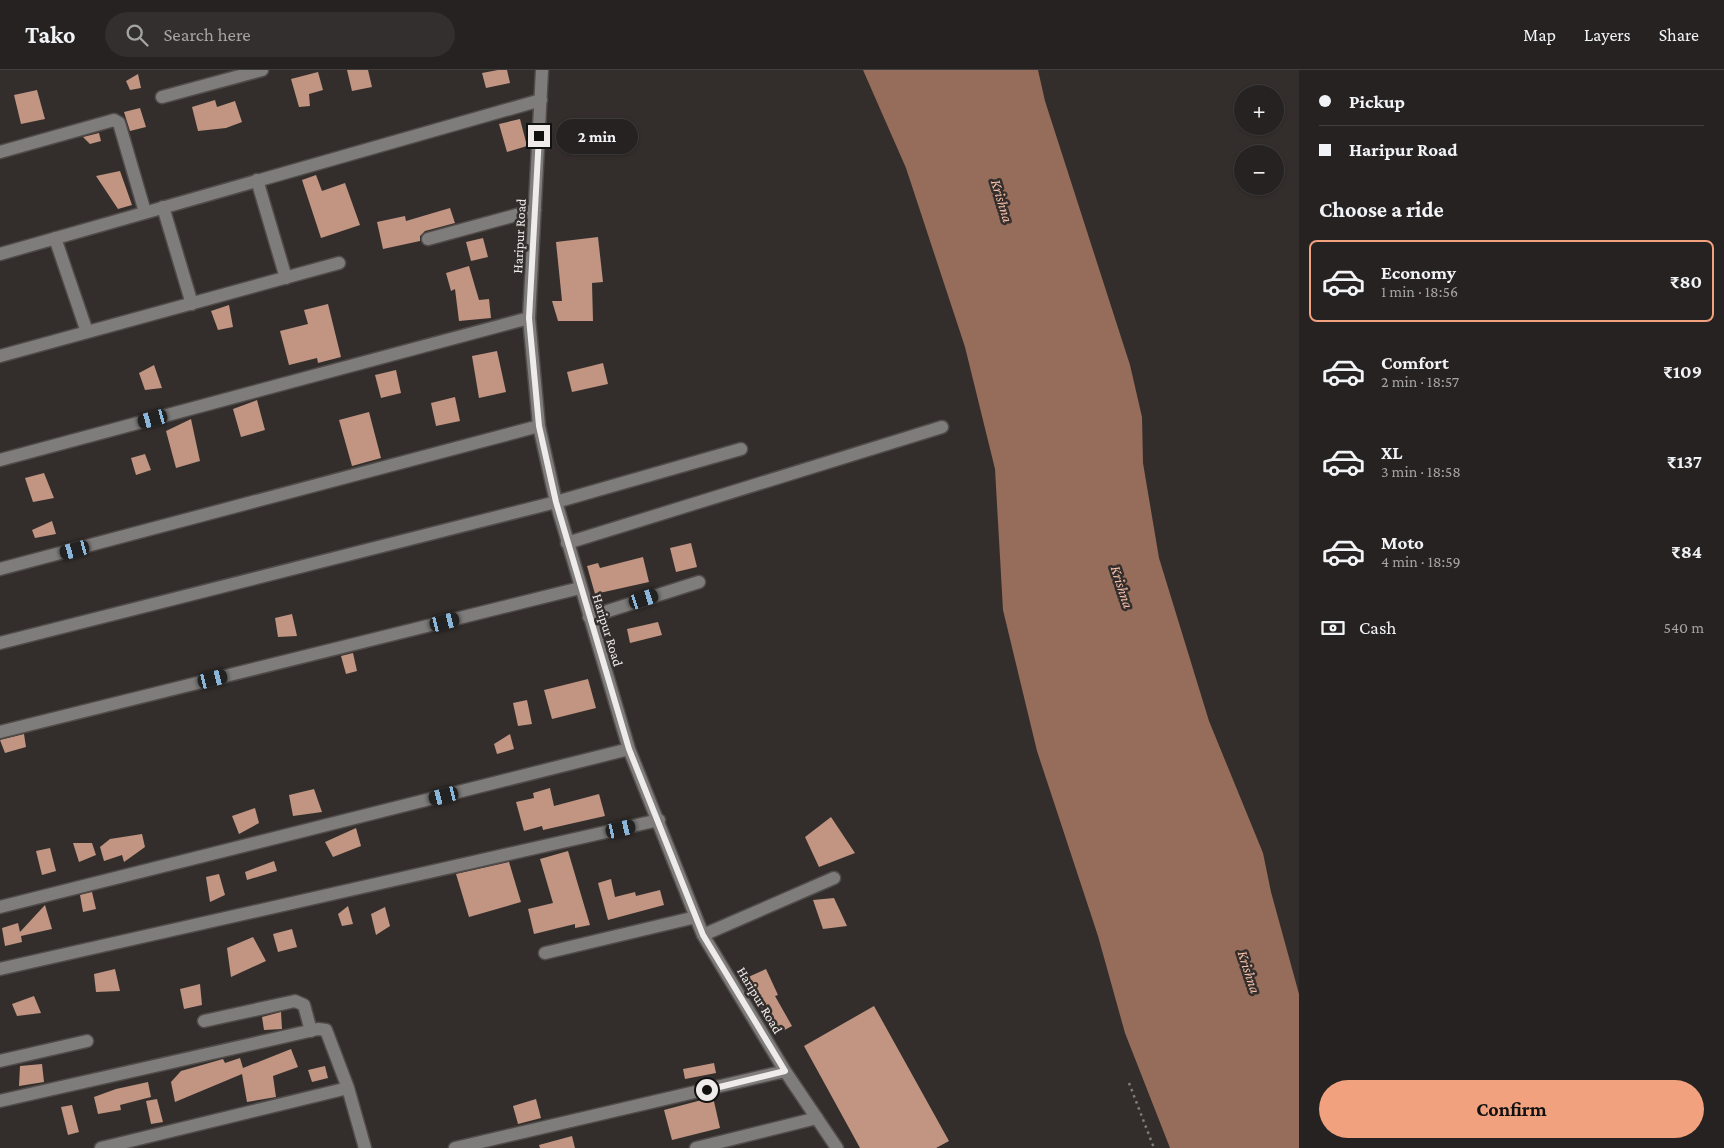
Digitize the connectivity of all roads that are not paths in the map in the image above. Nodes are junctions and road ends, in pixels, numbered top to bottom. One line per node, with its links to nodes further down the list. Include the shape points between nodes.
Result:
1 (262, 70): 3 (street)
2 (542, 70): 4 (street, Haripur Road)
3 (162, 97)
4 (541, 100): 6 (street); 8 (street, Haripur Road)
5 (0, 152): 9 (street, via 114,120 119,123)
6 (258, 180): 7 (street); 14 (street)
7 (163, 207): 9 (street); 15 (street)
8 (535, 210): 11 (street); 16 (street, Haripur Road)
9 (146, 212): 10 (street)
10 (55, 238): 12 (street); 17 (street)
11 (428, 240)
12 (0, 254)
13 (339, 263): 14 (street)
14 (286, 278): 15 (street)
15 (192, 304): 17 (street)
16 (529, 318): 19 (street, Haripur Road); 22 (street)
17 (87, 332): 18 (street)
18 (0, 356)
19 (539, 426): 23 (street, Haripur Road); 25 (street)
20 (942, 427): 24 (street)
21 (741, 448): 23 (street)
22 (1, 456)
23 (556, 502): 24 (street, Haripur Road); 29 (street)
24 (567, 543): 27 (street, Haripur Road)
25 (0, 570)
26 (699, 582): 28 (street)
27 (580, 588): 28 (street, Haripur Road); 30 (street)
28 (589, 617): 31 (street, Haripur Road)
29 (0, 643)
30 (0, 732)
31 (629, 749): 32 (street, Haripur Road); 34 (street)
32 (659, 820): 35 (street, Haripur Road); 38 (street)
33 (834, 878): 36 (street)
34 (0, 907)
35 (696, 917): 36 (street, Haripur Road); 37 (street)
36 (703, 935): 43 (street, Haripur Road)
37 (545, 953)
38 (0, 970)
39 (204, 1021): 40 (street, via 295,1001 304,1006)
40 (310, 1031): 44 (street, via 326,1030); 45 (street)
41 (87, 1041): 42 (street)
42 (0, 1061)
43 (785, 1071): 46 (street, Haripur Road); 49 (street)
44 (348, 1088): 47 (street); 48 (street)
45 (0, 1101)
46 (817, 1118): 50 (street); 51 (street, Haripur Road)
47 (101, 1148)
48 (365, 1148)
49 (455, 1148)
50 (696, 1148)
51 (837, 1148)

